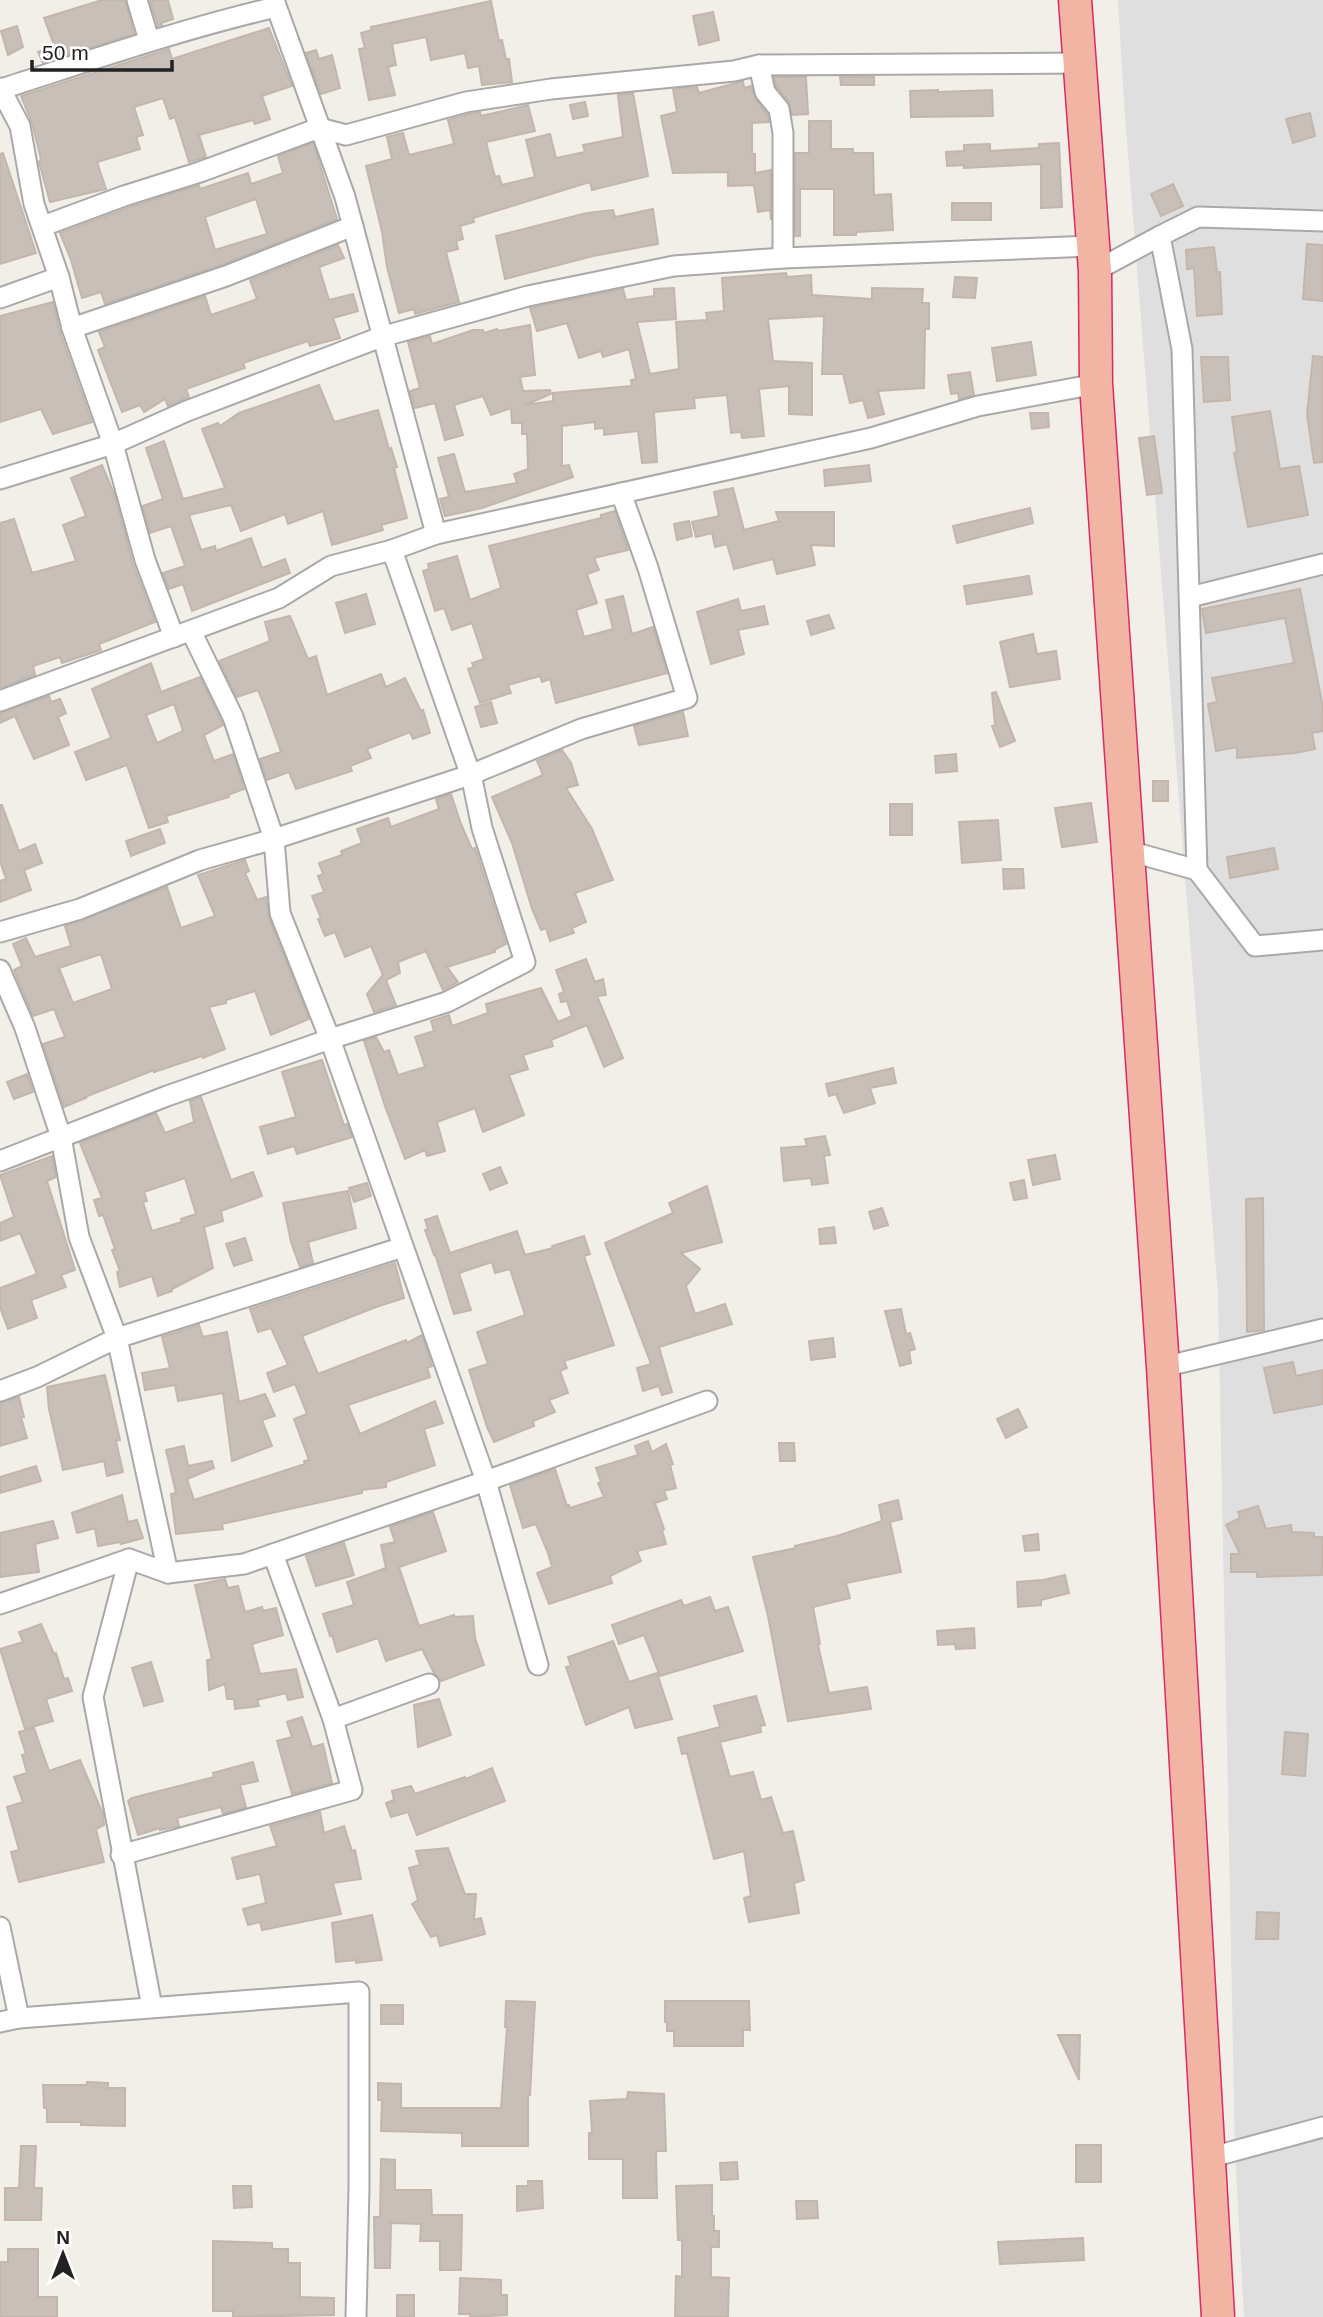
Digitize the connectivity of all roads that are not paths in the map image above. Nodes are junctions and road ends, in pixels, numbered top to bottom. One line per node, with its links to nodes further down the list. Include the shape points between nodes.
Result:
1 (137, 0): 4 (street)
2 (1075, 0): 5 (highway)
3 (275, 4): 4 (street); 8 (street)
4 (149, 40): 7 (street)
5 (1080, 63): 6 (street); 14 (highway)
6 (759, 65): 8 (street, via 466,102 346,135); 13 (street, via 765,92 779,109 783,133)
7 (1, 88): 10 (street, via 20,127 34,204)
8 (319, 128): 10 (street); 11 (street)
9 (1323, 221): 12 (street, via 1198,217)
10 (43, 226): 15 (street)
11 (353, 226): 17 (street, via 226,276); 18 (street)
12 (1160, 236): 14 (street); 26 (street, via 1182,349)
13 (783, 258): 14 (street); 18 (street, via 674,266 528,296)
14 (1093, 259): 19 (highway)
15 (59, 276): 16 (street); 17 (street)
16 (0, 298)
17 (72, 328): 20 (street)
18 (382, 337): 20 (street); 23 (street)
19 (1096, 384): 22 (street, via 978,406 871,438); 31 (highway)
20 (113, 444): 21 (street); 27 (street, via 145,560)
21 (0, 479)
22 (621, 493): 23 (street); 29 (street, via 687,698 581,729)
23 (436, 534): 24 (street)
24 (392, 550): 27 (street, via 331,566 279,598); 29 (street)
25 (1323, 564): 26 (street)
26 (1189, 597): 32 (street)
27 (182, 634): 28 (street); 30 (street, via 233,717)
28 (0, 701)
29 (470, 775): 30 (street); 36 (street, via 525,962 447,1002)
30 (274, 839): 33 (street, via 200,860 80,909); 36 (street, via 280,913)
31 (1129, 851): 32 (street); 42 (highway)
32 (1197, 870): 34 (street, via 1255,946)
33 (0, 932)
34 (1323, 940)
35 (0, 970): 37 (street, via 25,1028)
36 (330, 1040): 37 (street); 39 (street)
37 (61, 1137): 38 (street); 41 (street, via 79,1237)
38 (0, 1161)
39 (403, 1247): 41 (street); 45 (street)
40 (1323, 1329): 42 (street)
41 (117, 1338): 43 (street); 48 (street)
42 (1163, 1367): 58 (highway)
43 (0, 1391)
44 (707, 1401): 45 (street)
45 (486, 1481): 46 (street); 50 (street)
46 (273, 1554): 48 (street, via 244,1564); 52 (street)
47 (130, 1559): 48 (street); 49 (street); 53 (street, via 93,1697)
48 (168, 1573)
49 (0, 1604)
50 (538, 1665)
51 (429, 1684): 52 (street)
52 (332, 1720): 53 (street, via 352,1790)
53 (121, 1855): 55 (street)
54 (0, 1927): 56 (street)
55 (152, 2007): 56 (street); 59 (street, via 359,1992)
56 (9, 2020)
57 (1323, 2127): 58 (street)
58 (1208, 2158): 60 (highway)
59 (356, 2317)
60 (1218, 2317)

